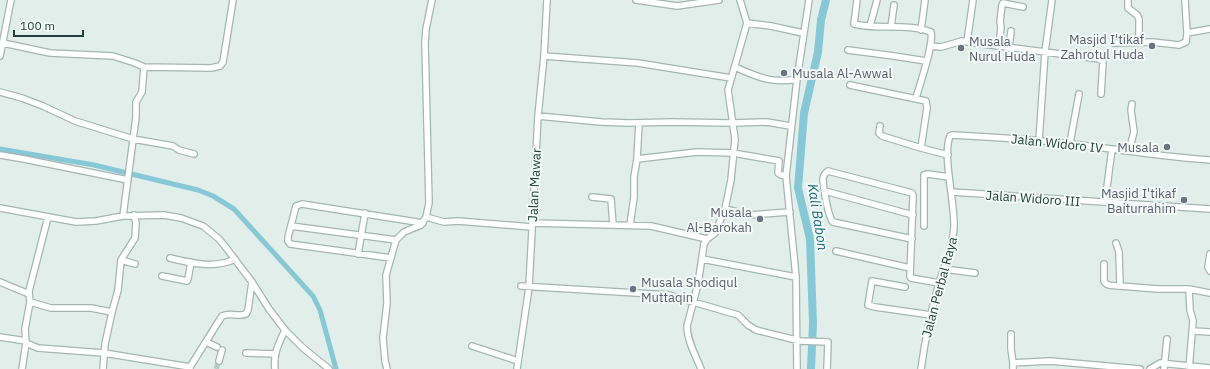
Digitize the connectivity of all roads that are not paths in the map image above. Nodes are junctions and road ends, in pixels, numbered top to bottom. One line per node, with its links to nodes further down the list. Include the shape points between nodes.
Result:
1 (11, 0): 26 (street)
2 (233, 0): 38 (street, via 223,62 220,66 204,69)
3 (432, 0): 82 (street, via 426,34 429,199)
4 (547, 0): 36 (street, Jalan Mawar)
5 (636, 0): 6 (street, via 677,6)
6 (719, 0)
7 (740, 0): 18 (street)
8 (809, 0): 24 (street)
9 (857, 0): 19 (street, via 853,23)
10 (877, 0): 19 (street)
11 (925, 0): 22 (street)
12 (973, 0): 27 (street)
13 (1052, 0): 34 (street)
14 (1128, 0): 28 (street, via 1128,8 1139,19)
15 (1185, 0): 25 (street)
16 (894, 6): 20 (street)
17 (1022, 7): 31 (street, via 1003,3)
18 (747, 24): 24 (street); 39 (street)
19 (870, 26): 20 (street)
20 (891, 27): 22 (street)
21 (1210, 29): 25 (street)
22 (921, 30): 30 (street, via 931,32)
23 (1011, 31): 32 (street)
24 (803, 33): 41 (street)
25 (1187, 33): 28 (street, via 1186,42 1182,44)
26 (3, 42): 35 (street); 38 (street, via 50,53 113,56)
27 (967, 42): 30 (street, via 941,47); 31 (street)
28 (1139, 42): 29 (street)
29 (1114, 43)
30 (930, 46): 37 (street)
31 (999, 46): 32 (street)
32 (1009, 48): 34 (street)
33 (848, 50): 37 (street)
34 (1046, 52): 45 (street, via 1101,59); 55 (street)
35 (0, 56)
36 (544, 56): 40 (street, via 634,63); 48 (street, Jalan Mawar)
37 (926, 61): 46 (street)
38 (144, 67): 54 (street, via 142,92 136,102)
39 (735, 67): 40 (street); 41 (street, via 768,80 781,82)
40 (731, 78): 50 (street, via 728,90)
41 (797, 79): 51 (street)
42 (850, 86): 46 (street)
43 (0, 92): 54 (street, via 43,106 75,122)
44 (1079, 94): 56 (street)
45 (1101, 94)
46 (916, 98): 57 (street, via 926,101 927,104)
47 (1132, 104): 59 (street, via 1134,132)
48 (538, 116): 49 (street); 83 (street, Jalan Mawar)
49 (639, 123): 50 (street); 64 (street)
50 (734, 123): 51 (street, via 767,122); 60 (street)
51 (790, 126): 66 (street)
52 (880, 126): 57 (street, via 879,133 882,136)
53 (952, 135): 55 (street, Jalan Widoro IV); 63 (street, Jalan Perbal Raya, via 949,138)
54 (133, 139): 61 (street, via 173,146); 68 (street)
55 (1039, 141): 56 (street, Jalan Widoro IV)
56 (1070, 144): 58 (street, Jalan Widoro IV)
57 (921, 148): 63 (street)
58 (1112, 149): 59 (street, Jalan Widoro IV); 72 (street)
59 (1129, 151): 65 (street, Jalan Widoro IV)
60 (733, 153): 64 (street, via 697,152); 66 (street, via 778,161 778,173); 74 (street)
61 (194, 154)
62 (0, 155): 68 (street)
63 (948, 155): 67 (street, Jalan Perbal Raya)
64 (637, 159): 86 (street)
65 (1210, 160)
66 (786, 176): 76 (street)
67 (949, 177): 70 (street, Jalan Perbal Raya); 87 (street, via 924,175)
68 (128, 179): 79 (street)
69 (825, 192): 80 (street); 80 (street, via 824,176 828,171 910,192 913,196); 90 (street, via 833,222)
70 (952, 192): 72 (street, Jalan Widoro III); 105 (street, Jalan Perbal Raya, via 953,235)
71 (592, 197): 84 (street, via 610,199)
72 (1105, 202): 75 (street, Jalan Widoro III)
73 (0, 208): 81 (street)
74 (725, 209): 76 (street, via 750,215); 89 (street, via 715,233)
75 (1210, 209)
76 (790, 212): 109 (street)
77 (365, 213): 82 (street); 85 (street, via 298,204); 88 (street)
78 (134, 215): 79 (street); 98 (street, via 164,215 203,226 219,239); 100 (street, via 135,238)
79 (123, 216): 81 (street, via 83,222)
80 (913, 216): 90 (street)
81 (48, 217): 119 (street)
82 (425, 220): 83 (street); 91 (street, via 418,227 404,232)
83 (532, 225): 84 (street); 115 (street, Jalan Mawar)
84 (613, 225): 86 (street)
85 (291, 226): 88 (street); 94 (street, via 288,240 290,244)
86 (630, 226): 89 (street, via 651,226)
87 (924, 226)
88 (360, 235): 91 (street); 94 (street)
89 (707, 239): 99 (street)
90 (912, 239): 104 (street)
91 (396, 240): 97 (street)
92 (1116, 243): 114 (street, via 1119,252)
93 (836, 251): 104 (street)
94 (358, 254): 97 (street)
95 (1210, 254): 106 (street)
96 (170, 258): 101 (street)
97 (391, 258): 149 (street, via 386,275 387,303 383,338)
98 (235, 259): 101 (street, via 212,265); 111 (street)
99 (702, 259): 109 (street); 121 (street)
100 (121, 260): 102 (street); 122 (street, via 118,290)
101 (190, 262): 108 (street, via 187,281)
102 (135, 264)
103 (1104, 264): 114 (street, via 1105,284)
104 (910, 268): 112 (street, via 911,278)
105 (944, 269): 107 (street); 112 (street, Jalan Perbal Raya)
106 (1210, 271)
107 (975, 273)
108 (162, 276)
109 (796, 277): 130 (street)
110 (0, 282): 119 (street)
111 (252, 282): 124 (street); 132 (street, via 246,314 222,316)
112 (939, 283): 123 (street, Jalan Perbal Raya)
113 (521, 286): 115 (street)
114 (1120, 286): 117 (street)
115 (529, 287): 121 (street, via 666,295); 138 (street, Jalan Mawar)
116 (905, 287): 123 (street, via 872,281 868,305)
117 (1189, 289): 118 (street); 125 (street)
118 (1210, 293)
119 (29, 294): 120 (street)
120 (30, 302): 122 (street, via 51,308 91,308); 131 (street, via 25,329)
121 (693, 302): 130 (street, via 738,315 756,330); 151 (street, via 687,332)
122 (112, 312): 134 (street)
123 (931, 315): 154 (street, Jalan Perbal Raya)
124 (285, 330): 136 (street); 148 (street)
125 (1193, 331): 126 (street); 143 (street)
126 (1210, 332)
127 (1011, 334): 139 (street)
128 (0, 337): 131 (street)
129 (1167, 339): 140 (street)
130 (799, 341): 152 (street); 153 (street, via 828,342)
131 (26, 342): 134 (street, via 38,348); 145 (street)
132 (206, 342): 137 (street, via 220,349 222,354); 142 (street)
133 (472, 346): 138 (street)
134 (104, 353): 142 (street); 146 (street)
135 (246, 353): 136 (street)
136 (275, 354): 147 (street)
137 (219, 361)
138 (518, 361): 150 (street, Jalan Mawar)
139 (1013, 366): 155 (street, via 1050,361)
140 (1165, 367): 141 (street); 156 (street, via 1156,364)
141 (1174, 367): 143 (street)
142 (190, 368)
143 (1189, 368): 144 (street)
144 (1210, 368)
145 (22, 369)
146 (103, 369)
147 (275, 369)
148 (329, 369)
149 (387, 369)
150 (517, 369)
151 (701, 369)
152 (797, 369)
153 (827, 369)
154 (921, 369)
155 (1140, 369)
156 (1150, 369)

